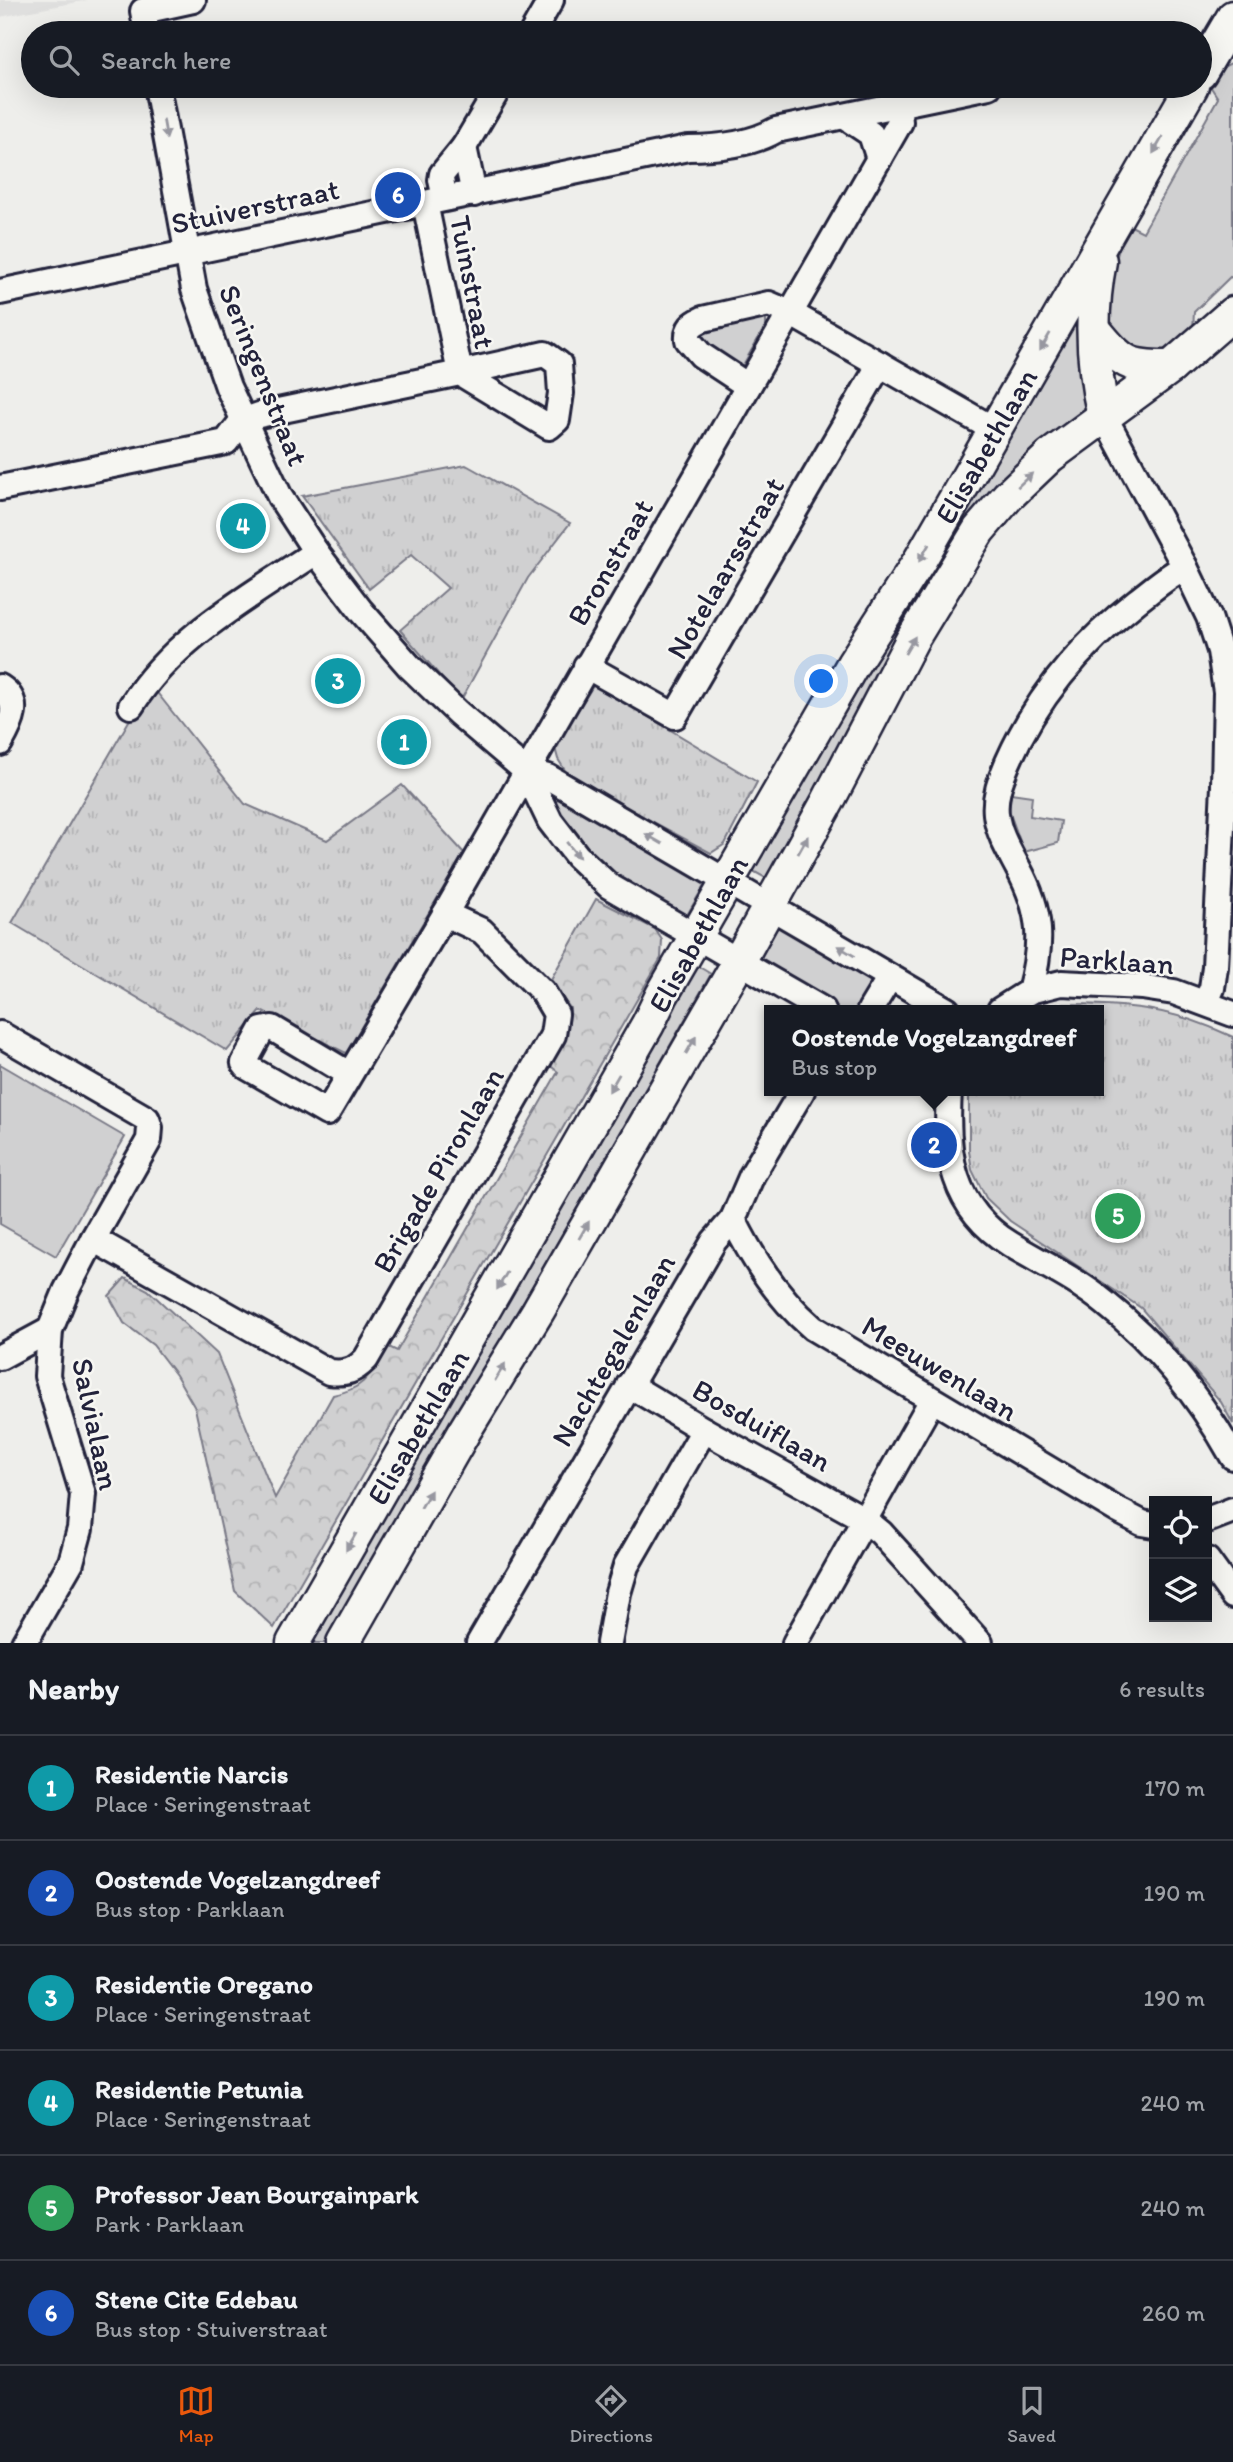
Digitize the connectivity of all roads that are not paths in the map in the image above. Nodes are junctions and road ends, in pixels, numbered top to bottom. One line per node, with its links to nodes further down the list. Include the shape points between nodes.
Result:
1 (193, 0): 3 (street)
2 (551, 0): 4 (street)
3 (147, 21)
4 (538, 21)
5 (159, 98): 16 (street, Seringenstraat, one-way to 16)
6 (493, 98): 11 (street, Tuinstraat)
7 (932, 98): 9 (street, Stuiverstraat)
8 (1185, 98): 15 (main road, Elisabethlaan, one-way to 15)
9 (898, 105): 10 (street, Stuiverstraat); 12 (street, Bronstraat, via 901,122)
10 (844, 116): 12 (street, via 871,134); 13 (street, Stuiverstraat, via 776,130 736,132 688,148)
11 (464, 147): 13 (street); 14 (street, Tuinstraat, via 443,174)
12 (879, 159): 18 (street, Bronstraat)
13 (474, 194): 14 (street, Stuiverstraat)
14 (435, 200): 16 (street, Stuiverstraat); 25 (street, Tuinstraat, via 460,373)
15 (1109, 229): 20 (main road, Elisabethlaan, via 1093,296); 26 (main road, Elisabethlaan, one-way to 26)
16 (188, 252): 17 (street, Stuiverstraat); 25 (street, Seringenstraat, via 194,289)
17 (0, 292)
18 (790, 313): 21 (street); 23 (street, Bronstraat); 23 (street, via 769,304 703,318 687,331 688,340 701,355)
19 (1232, 317): 22 (main road, Elisabethlaan)
20 (1095, 331): 22 (main road, via 1120,359 1143,368); 24 (main road, Elisabethlaan, via 1096,374)
21 (880, 364): 26 (street); 30 (street, Notelaarsstraat, via 675,716)
22 (1171, 367): 24 (main road, Elisabethlaan)
23 (748, 386): 30 (street, Bronstraat)
24 (1104, 416): 29 (street); 38 (main road, Elisabethlaan, one-way to 24, via 906,652 979,530 1050,456)
25 (242, 421): 27 (street, via 226,442); 28 (street, Seringenstraat, via 280,497)
26 (995, 430): 37 (main road, Elisabethlaan, one-way to 37)
27 (0, 488)
28 (316, 552): 32 (street, via 187,641); 34 (street, Seringenstraat, via 410,667)
29 (1185, 567): 43 (street, via 1109,623 1081,651 1035,712 1000,780 996,817 1039,923); 44 (street, via 1209,617 1226,692 1215,967)
30 (586, 666): 34 (street, Bronstraat)
31 (0, 687): 33 (street, via 12,698 14,715)
32 (131, 706)
33 (0, 743)
34 (526, 771): 35 (street); 36 (street, Seringenstraat); 37 (street, Seringenstraat, one-way to 34, via 548,777)
35 (499, 818): 36 (street, via 518,815); 39 (street)
36 (550, 821): 40 (street, Seringenstraat, one-way to 40, via 577,856 609,886)
37 (728, 881): 38 (street, Seringenstraat); 40 (main road, Elisabethlaan)
38 (770, 905): 41 (main road, Elisabethlaan); 42 (street, Seringenstraat, one-way to 38)
39 (445, 914): 51 (street); 55 (street, Brigade Pironlaan, via 482,931 544,992 556,1014 553,1035 366,1359 356,1369 330,1372)
40 (696, 936): 41 (street, Seringenstraat); 70 (main road, Elisabethlaan, one-way to 70)
41 (738, 961): 45 (street, Seringenstraat); 71 (main road, Elisabethlaan, one-way to 41)
42 (890, 977): 46 (street); 47 (street, Seringenstraat)
43 (1030, 991): 44 (street, Parklaan, via 1061,983 1102,985 1174,992); 48 (street, Parklaan)
44 (1206, 1002): 49 (street, Parklaan)
45 (814, 1005)
46 (873, 1005)
47 (938, 1005)
48 (1008, 1005)
49 (1233, 1014)
50 (0, 1034): 55 (street, via 147,1119 149,1140)
51 (349, 1074)
52 (799, 1096): 54 (street, Nachtegalenlaan, via 752,1175)
53 (949, 1096): 62 (street, via 951,1165 971,1209 1007,1242 1103,1301 1142,1334 1177,1373)
54 (733, 1219): 59 (street, Nachtegalenlaan, via 714,1241); 60 (street, Meeuwenlaan, via 772,1286 793,1311 833,1341)
55 (93, 1239): 56 (street)
56 (50, 1330): 57 (street); 58 (street, Salvialaan)
57 (4, 1356): 58 (street)
58 (47, 1376): 69 (street, Salvialaan, via 83,1494 80,1529 71,1562)
59 (629, 1385): 61 (street, Bosduiflaan); 72 (street, Nachtegalenlaan)
60 (932, 1400): 65 (street); 66 (street, Meeuwenlaan, via 1117,1510)
61 (704, 1430): 65 (street, Bosduiflaan); 73 (street, via 626,1566)
62 (1233, 1457)
63 (1233, 1510): 64 (street)
64 (1212, 1518)
65 (864, 1519): 74 (street); 75 (street, Bosduiflaan)
66 (1149, 1524)
67 (1212, 1567): 68 (street)
68 (1233, 1596)
69 (24, 1643)
70 (293, 1643)
71 (343, 1643)
72 (479, 1643)
73 (610, 1643)
74 (795, 1643)
75 (980, 1643)

